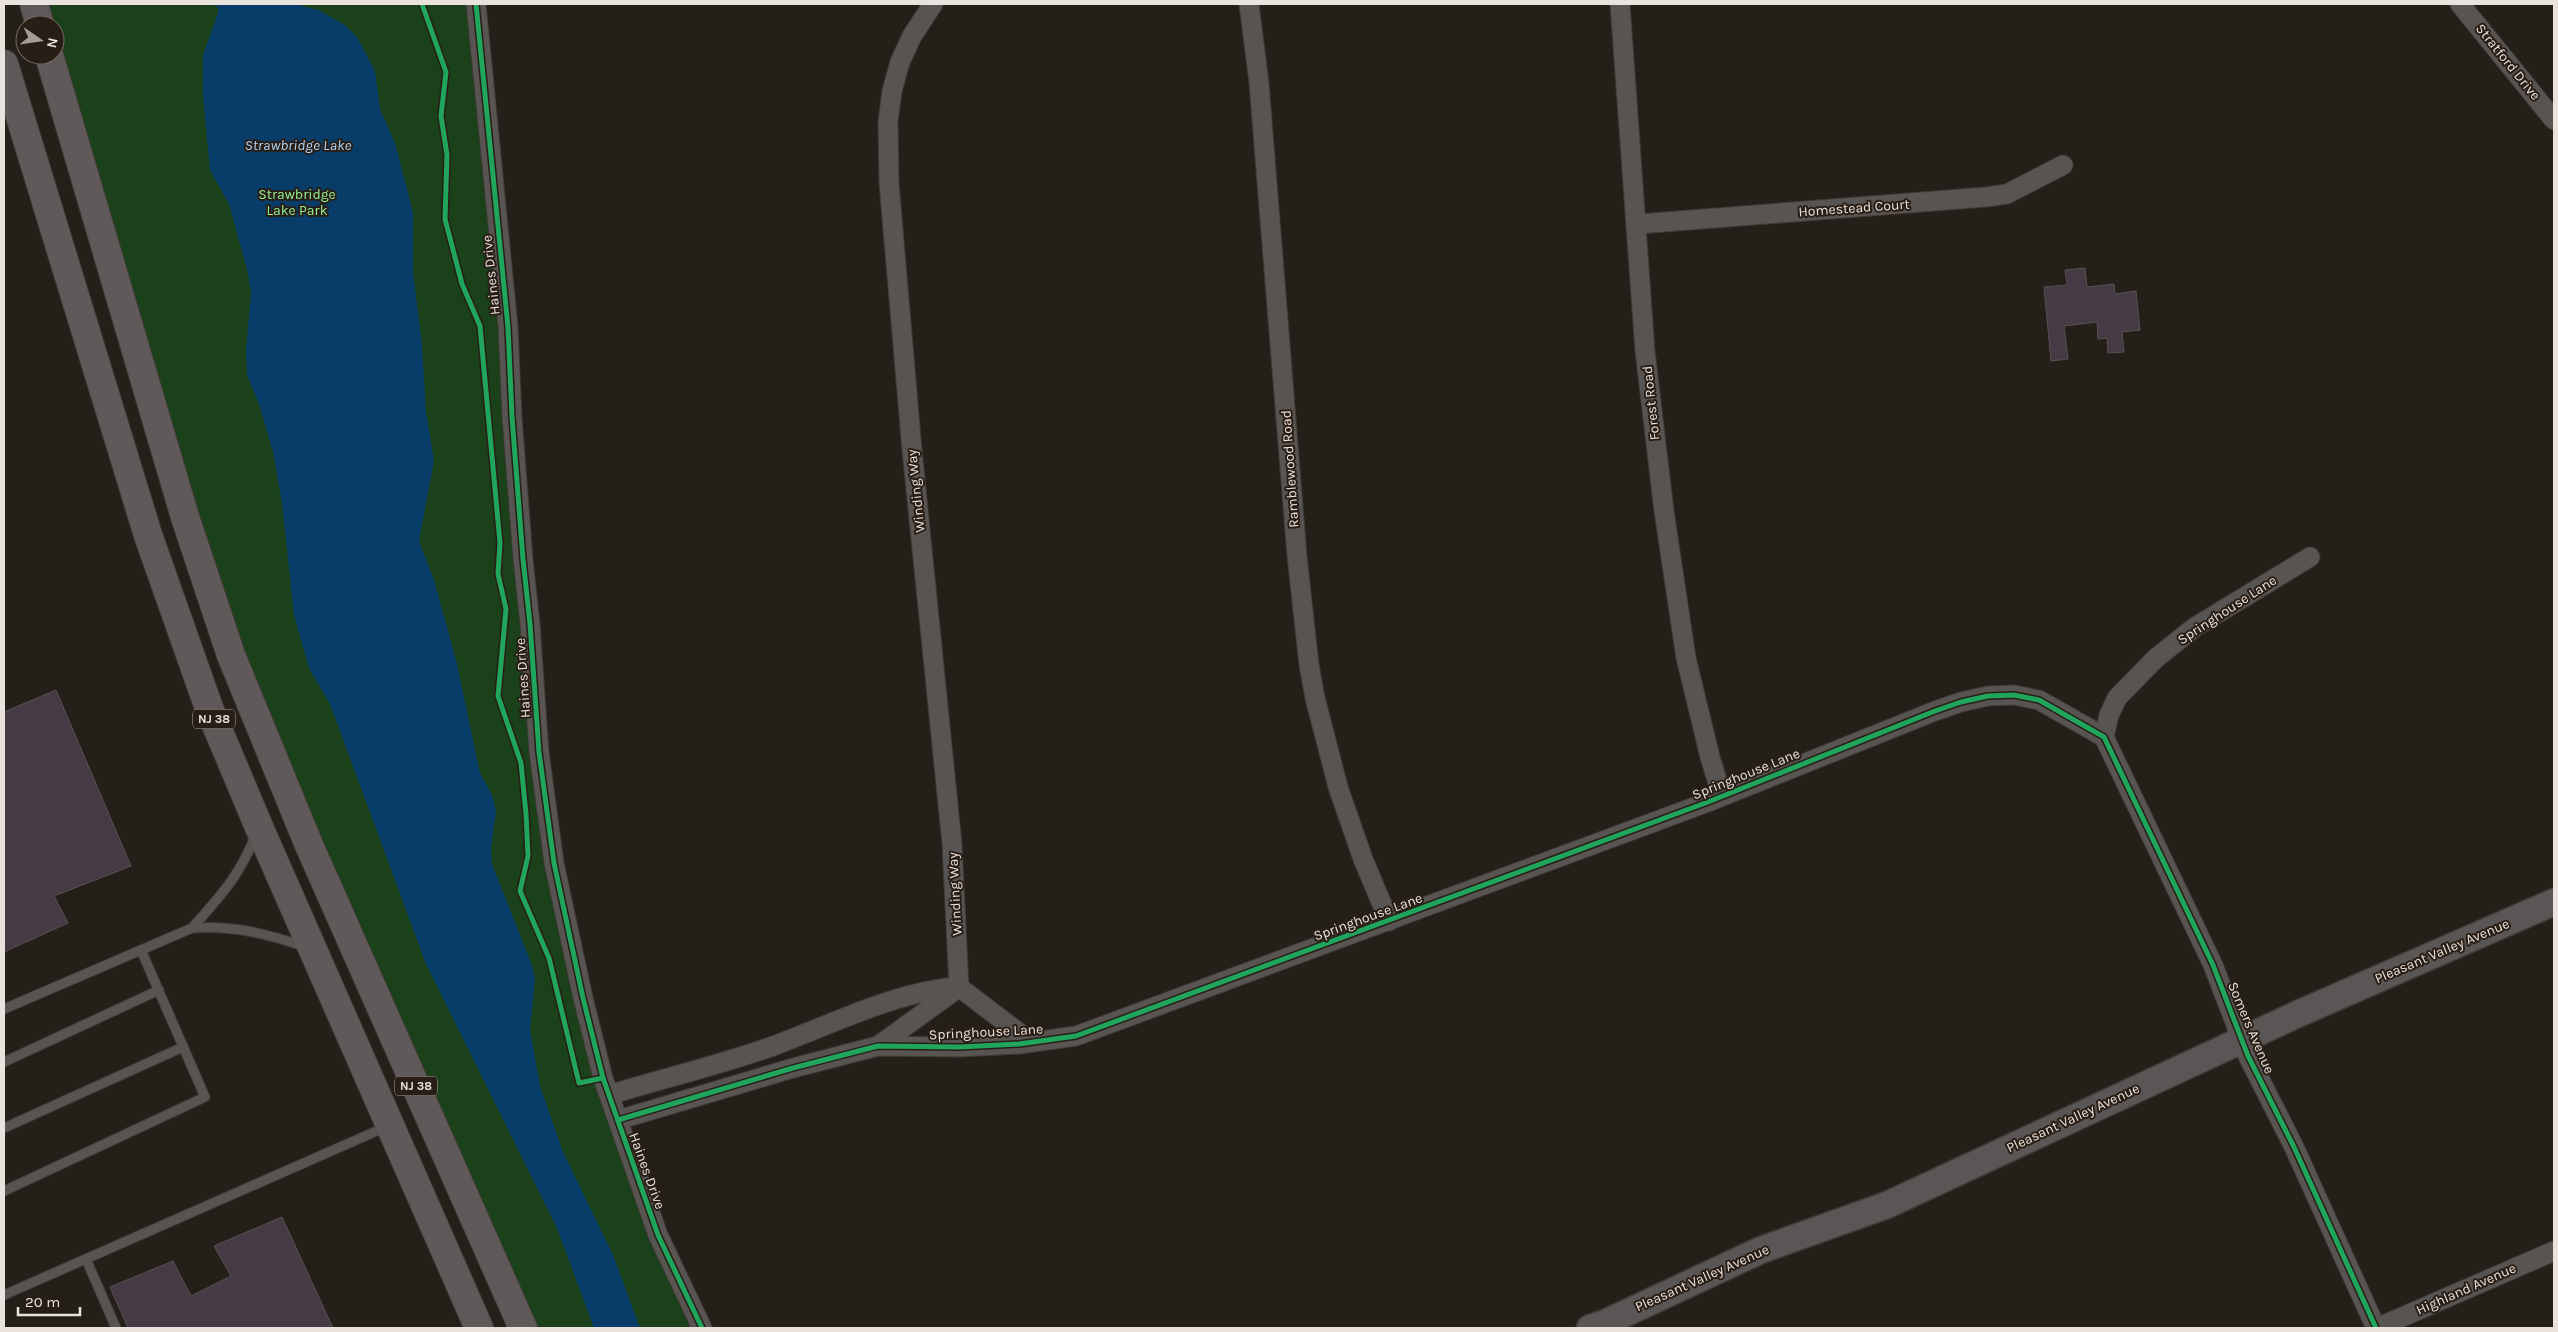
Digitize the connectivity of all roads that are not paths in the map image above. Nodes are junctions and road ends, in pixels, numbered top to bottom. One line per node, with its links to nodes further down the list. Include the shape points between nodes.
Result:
1 (476, 4): 28 (street, Haines Drive, via 508,327 512,417 539,752 554,863 583,998)
2 (933, 4): 20 (street, Winding Way, via 900,62 888,122 905,381 952,844)
3 (1249, 4): 16 (street, Ramblewood Road, via 1259,83 1297,556 1314,698 1338,787 1360,852)
4 (1620, 4): 10 (street, Forest Road)
5 (2460, 4): 8 (street, Stratford Drive)
6 (4, 64): 14 (highway, NJ 38, via 151,544 209,708)
7 (52, 65): 39 (highway, NJ 38, via 184,517 232,655 309,845)
8 (2554, 120)
9 (2063, 165): 10 (street, Homestead Court, via 2007,194)
10 (1638, 224): 13 (street, Forest Road, via 1650,400 1674,590 1686,658)
11 (2310, 557): 12 (street, Springhouse Lane, via 2195,627 2155,659 2117,698)
12 (2104, 737): 13 (street, Springhouse Lane, via 2039,700 2014,695 1988,696 1934,711); 23 (street, Somers Avenue, via 2213,965)
13 (1722, 796): 16 (street, Springhouse Lane)
14 (259, 827): 17 (lane, via 245,862 230,886); 18 (highway, NJ 38)
15 (2554, 902): 23 (street, Pleasant Valley Avenue)
16 (1389, 921): 24 (street, Springhouse Lane, via 1102,1028 1076,1036)
17 (192, 928): 18 (lane, via 243,928); 19 (lane)
18 (313, 949): 30 (highway, NJ 38)
19 (141, 950): 21 (lane); 22 (lane)
20 (959, 987): 24 (street, Springhouse Lane); 25 (street, Springhouse Lane); 28 (street, via 902,997 741,1057)
21 (159, 990): 26 (lane); 27 (lane)
22 (4, 1009)
23 (2242, 1040): 36 (street, Pleasant Valley Avenue, via 1887,1205 1761,1250); 41 (street, Somers Avenue)
24 (1030, 1042): 25 (street, Springhouse Lane, via 960,1047)
25 (878, 1046): 29 (street, Springhouse Lane)
26 (183, 1047): 31 (lane); 32 (lane, via 205,1097)
27 (4, 1062)
28 (609, 1095): 29 (street, Haines Drive)
29 (618, 1120): 40 (street, Haines Drive, via 658,1235)
30 (390, 1125): 34 (lane); 38 (highway, NJ 38)
31 (4, 1128)
32 (4, 1191)
33 (2554, 1251): 41 (street, Highland Avenue)
34 (86, 1259): 35 (lane); 37 (lane)
35 (4, 1295)
36 (1601, 1327)
37 (116, 1328)
38 (480, 1328)
39 (523, 1328)
40 (702, 1328)
41 (2377, 1328)

